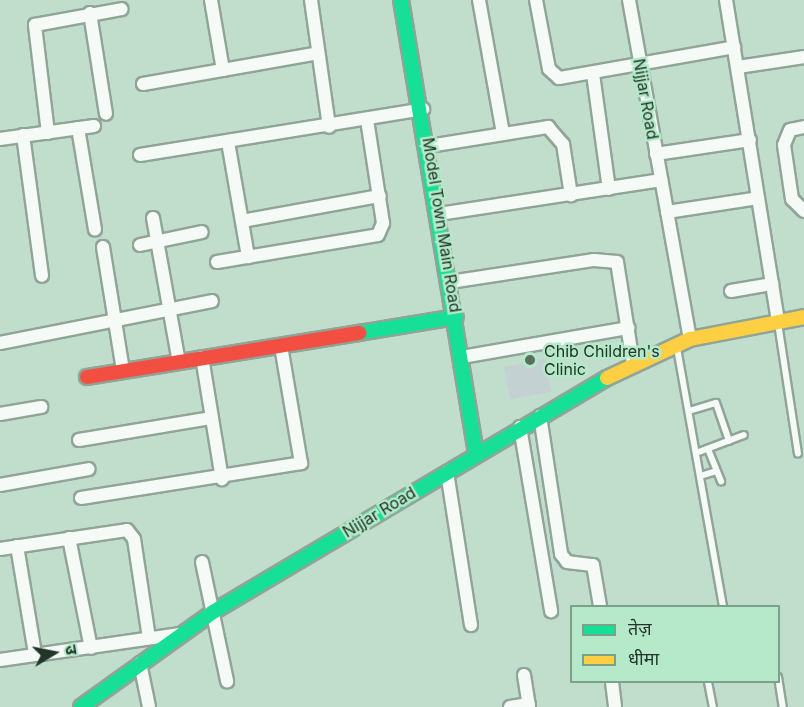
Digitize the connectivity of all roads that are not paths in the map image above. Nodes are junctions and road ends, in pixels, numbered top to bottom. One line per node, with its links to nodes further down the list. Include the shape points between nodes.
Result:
1 (211, 0): 15 (street)
2 (311, 0): 11 (street)
3 (401, 0): 18 (street, Model Town Main Road)
4 (479, 0): 26 (street)
5 (536, 0): 16 (street, via 552,76)
6 (629, 0): 13 (street, Nijjar Road)
7 (726, 0): 10 (street)
8 (122, 9): 9 (street)
9 (90, 13): 19 (street); 25 (street, via 35,26)
10 (735, 47): 13 (street); 14 (street)
11 (318, 53): 15 (street); 22 (street)
12 (804, 57): 14 (street)
13 (640, 64): 16 (street); 32 (street, Nijjar Road)
14 (738, 67): 29 (street)
15 (223, 70): 17 (street)
16 (593, 74): 35 (street)
17 (142, 84)
18 (423, 109): 20 (street); 31 (street, Model Town Main Road)
19 (106, 114)
20 (367, 120): 22 (street); 37 (street)
21 (94, 126): 24 (street)
22 (329, 127): 30 (street)
23 (804, 127): 39 (street, via 790,130 784,145 792,198)
24 (78, 128): 25 (street); 44 (street)
25 (48, 132): 27 (street)
26 (503, 133): 31 (street); 36 (street, via 537,127 556,131)
27 (23, 135): 28 (street); 51 (street)
28 (0, 139)
29 (750, 140): 32 (street); 38 (street)
30 (228, 142): 33 (street); 43 (street)
31 (429, 146): 41 (street, Model Town Main Road)
32 (656, 154): 34 (street, Nijjar Road)
33 (140, 155)
34 (661, 180): 35 (street); 40 (street, Nijjar Road)
35 (609, 189): 36 (street)
36 (571, 195): 41 (street)
37 (380, 196): 43 (street); 49 (street, via 383,223 378,235)
38 (758, 198): 40 (street); 53 (street)
39 (804, 211)
40 (667, 212): 62 (street, Nijjar Road)
41 (439, 214): 52 (street, Model Town Main Road)
42 (153, 218): 46 (street)
43 (242, 221): 49 (street)
44 (95, 230)
45 (202, 232): 46 (street)
46 (157, 241): 47 (street); 56 (street)
47 (140, 245)
48 (103, 247): 59 (street)
49 (248, 256): 50 (street)
50 (217, 262)
51 (42, 276)
52 (450, 282): 57 (street, Model Town Main Road); 61 (street, via 610,259 622,271)
53 (772, 284): 54 (street); 60 (street)
54 (731, 291)
55 (212, 301): 56 (street)
56 (169, 310): 59 (street); 68 (street)
57 (456, 316): 65 (street); 67 (street, Model Town Main Road)
58 (804, 317): 60 (street, Nijjar Road)
59 (116, 320): 63 (street); 70 (street)
60 (778, 322): 62 (street, Nijjar Road); 84 (lane)
61 (629, 328): 67 (street); 69 (street)
62 (690, 339): 64 (street, Nijjar Road)
63 (0, 343)
64 (676, 344): 69 (street, Nijjar Road); 73 (lane)
65 (281, 346): 66 (street); 89 (street, via 301,463)
66 (202, 357): 68 (street); 76 (street)
67 (462, 357): 82 (street, Model Town Main Road)
68 (179, 362): 70 (street)
69 (633, 363): 75 (street, Nijjar Road)
70 (123, 371): 71 (street)
71 (87, 377)
72 (41, 407): 74 (street)
73 (689, 411): 80 (lane, via 716,403); 83 (lane)
74 (0, 414)
75 (540, 416): 77 (street, Nijjar Road); 97 (street, via 561,554 567,562 593,565)
76 (210, 418): 79 (street); 89 (street)
77 (520, 426): 82 (street, Nijjar Road); 99 (street)
78 (744, 435): 80 (lane)
79 (79, 440)
80 (729, 441): 81 (lane)
81 (708, 449): 83 (lane); 86 (lane)
82 (476, 452): 87 (street, Nijjar Road)
83 (696, 453): 88 (lane)
84 (798, 453)
85 (89, 469): 91 (street)
86 (717, 471): 88 (lane); 90 (lane)
87 (447, 472): 100 (street, Nijjar Road); 101 (street)
88 (700, 476): 98 (lane)
89 (222, 479): 92 (street)
90 (721, 481)
91 (0, 485)
92 (81, 498)
93 (69, 538): 94 (street); 103 (street, via 116,528 131,532); 104 (street)
94 (17, 546): 95 (street); 105 (street)
95 (0, 549)
96 (202, 562): 100 (street)
97 (600, 605)
98 (723, 605)
99 (551, 611)
100 (213, 612): 102 (street, Nijjar Road); 109 (street)
101 (471, 625)
102 (181, 634): 103 (street); 107 (street, Nijjar Road)
103 (148, 638): 104 (street)
104 (91, 648): 105 (street)
105 (35, 654): 106 (street)
106 (0, 660)
107 (140, 663): 114 (street, Nijjar Road); 115 (street)
108 (524, 675): 113 (street)
109 (227, 681)
110 (612, 683): 117 (street)
111 (708, 683): 118 (lane)
112 (779, 683): 119 (lane)
113 (529, 706): 116 (street)
114 (81, 707)
115 (149, 707)
116 (510, 707)
117 (615, 707)
118 (713, 707)
119 (783, 707)

